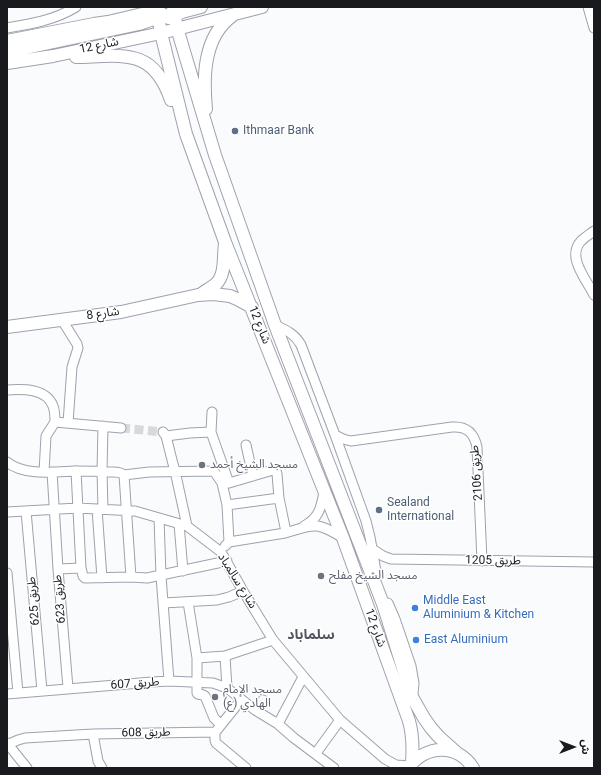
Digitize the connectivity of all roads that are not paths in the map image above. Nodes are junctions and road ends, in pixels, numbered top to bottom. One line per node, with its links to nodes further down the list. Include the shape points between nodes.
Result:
1 (76, 7): 9 (street, via 40,22)
2 (126, 7): 8 (street)
3 (201, 7): 7 (street)
4 (262, 7): 6 (street, شارع 12)
5 (588, 7): 10 (street)
6 (233, 15): 7 (street, شارع 12); 16 (street, via 214,38 207,59 205,87)
7 (166, 17): 8 (street, شارع 12); 12 (street); 13 (street, شارع 12); 15 (street, شارع 12); 16 (street, شارع 12); 17 (street, via 218,177)
8 (108, 22): 11 (street, شارع 12)
9 (7, 28)
10 (594, 28)
11 (7, 41)
12 (7, 52)
13 (53, 56): 14 (street, شارع 12); 15 (street, via 124,56 142,61 156,71 166,85)
14 (7, 63)
15 (186, 134): 19 (street, شارع 12)
16 (210, 136): 17 (street, شارع 12)
17 (227, 188): 24 (street, شارع 12)
18 (594, 231): 21 (street, via 578,245 576,259)
19 (225, 242): 20 (street, شارع 8, via 219,280); 22 (street, شارع 12)
20 (198, 295): 22 (street, شارع 8, via 230,296); 23 (street, شارع 8, via 121,312)
21 (594, 295)
22 (252, 307): 45 (street, شارع 12)
23 (62, 320): 25 (street, شارع 8); 29 (street, via 78,348 72,366)
24 (275, 324): 33 (street, via 292,334 301,345); 88 (street, شارع 12, via 383,604)
25 (7, 327)
26 (7, 390): 28 (street, via 32,390 48,398 53,405)
27 (212, 412): 32 (street)
28 (55, 422): 29 (street); 41 (street, طريق 623, via 46,436)
29 (68, 423): 30 (street)
30 (103, 426): 31 (street); 39 (street)
31 (121, 428)
32 (211, 432): 40 (street, via 164,434); 44 (street)
33 (335, 435): 34 (street, طريق 2106); 36 (street)
34 (355, 440): 36 (street, via 345,448); 64 (street, طريق 2106, via 452,427 465,428 470,432 477,447)
35 (246, 445): 43 (street)
36 (343, 457): 60 (street, via 366,521)
37 (7, 462): 41 (street, via 30,471)
38 (76, 471): 39 (street); 41 (street); 48 (street)
39 (102, 471): 42 (street); 50 (street)
40 (175, 471): 42 (street); 44 (street, via 213,470); 55 (street)
41 (48, 472): 49 (street, طريق 623)
42 (124, 475): 51 (street)
43 (253, 476): 44 (street); 46 (street, via 276,471)
44 (225, 483): 47 (street)
45 (324, 492): 56 (street, via 319,512); 58 (street, شارع 12)
46 (279, 498): 47 (street); 57 (street)
47 (227, 505): 59 (street)
48 (78, 508): 49 (street, شارع سالمباد); 50 (street, شارع سالمباد); 69 (street)
49 (54, 509): 52 (street, شارع سالمباد); 66 (street, طريق 623)
50 (100, 509): 51 (street, شارع سالمباد); 73 (street)
51 (126, 510): 54 (street, شارع سالمباد); 72 (street)
52 (26, 511): 53 (street, شارع سالمباد); 85 (street, طريق 625)
53 (7, 512)
54 (159, 518): 55 (street, شارع سالمباد); 71 (street)
55 (183, 525): 61 (street, شارع سالمباد); 68 (street)
56 (303, 527): 57 (street); 58 (street, via 319,526)
57 (286, 532): 59 (street)
58 (343, 538): 101 (street, شارع 12, via 409,721 412,741)
59 (229, 542): 61 (street)
60 (372, 548): 62 (street, طريق 1205); 67 (street)
61 (220, 552): 63 (street, شارع سالمباد)
62 (392, 559): 64 (street, طريق 1205); 67 (street, via 382,563)
63 (227, 561): 68 (street); 74 (street, شارع سالمباد)
64 (482, 561): 65 (street, طريق 1205)
65 (594, 562)
66 (58, 569): 69 (street); 83 (street, طريق 623)
67 (375, 570): 88 (street, via 412,666)
68 (183, 571): 71 (street)
69 (82, 572): 73 (street, via 85,578)
70 (7, 573): 86 (street)
71 (161, 576): 72 (street); 76 (street)
72 (131, 577): 73 (street)
73 (102, 578)
74 (243, 591): 75 (street, via 217,600); 77 (street, شارع سالمباد)
75 (188, 602): 76 (street); 79 (street)
76 (163, 604): 81 (street)
77 (273, 640): 78 (street); 80 (street, شارع سالمباد)
78 (225, 656): 79 (street); 84 (street)
79 (197, 658): 82 (street)
80 (303, 676): 92 (street, شارع سالمباد); 93 (street)
81 (169, 681): 82 (street, طريق 607); 83 (street, طريق 607)
82 (197, 682): 84 (street, طريق 607, via 213,683); 94 (street, via 197,694 205,696)
83 (68, 688): 85 (street, طريق 607)
84 (227, 688): 89 (street, طريق 607)
85 (42, 691): 86 (street, طريق 607)
86 (18, 693): 87 (street, طريق 607)
87 (7, 694)
88 (412, 697): 98 (street, شارع 12, via 431,728)
89 (241, 700): 91 (street, طريق 607); 94 (street)
90 (263, 700): 91 (street)
91 (255, 710): 93 (street, طريق 607)
92 (340, 720): 100 (street); 101 (street, شارع سالمباد, via 385,759 396,765)
93 (278, 724): 100 (street, طريق 607)
94 (218, 729): 95 (street, طريق 608); 104 (street, via 216,743)
95 (93, 734): 96 (street, طريق 608); 103 (street, via 98,761)
96 (35, 738): 97 (street, طريق 608, via 22,738); 99 (street, via 26,741)
97 (8, 743): 99 (street)
98 (457, 753): 101 (street, via 433,750 421,755); 106 (street, شارع 12)
99 (16, 754): 102 (street)
100 (316, 754): 105 (street, طريق 607)
101 (410, 766)
102 (27, 768)
103 (102, 768)
104 (246, 768)
105 (334, 768)
106 (473, 768)

